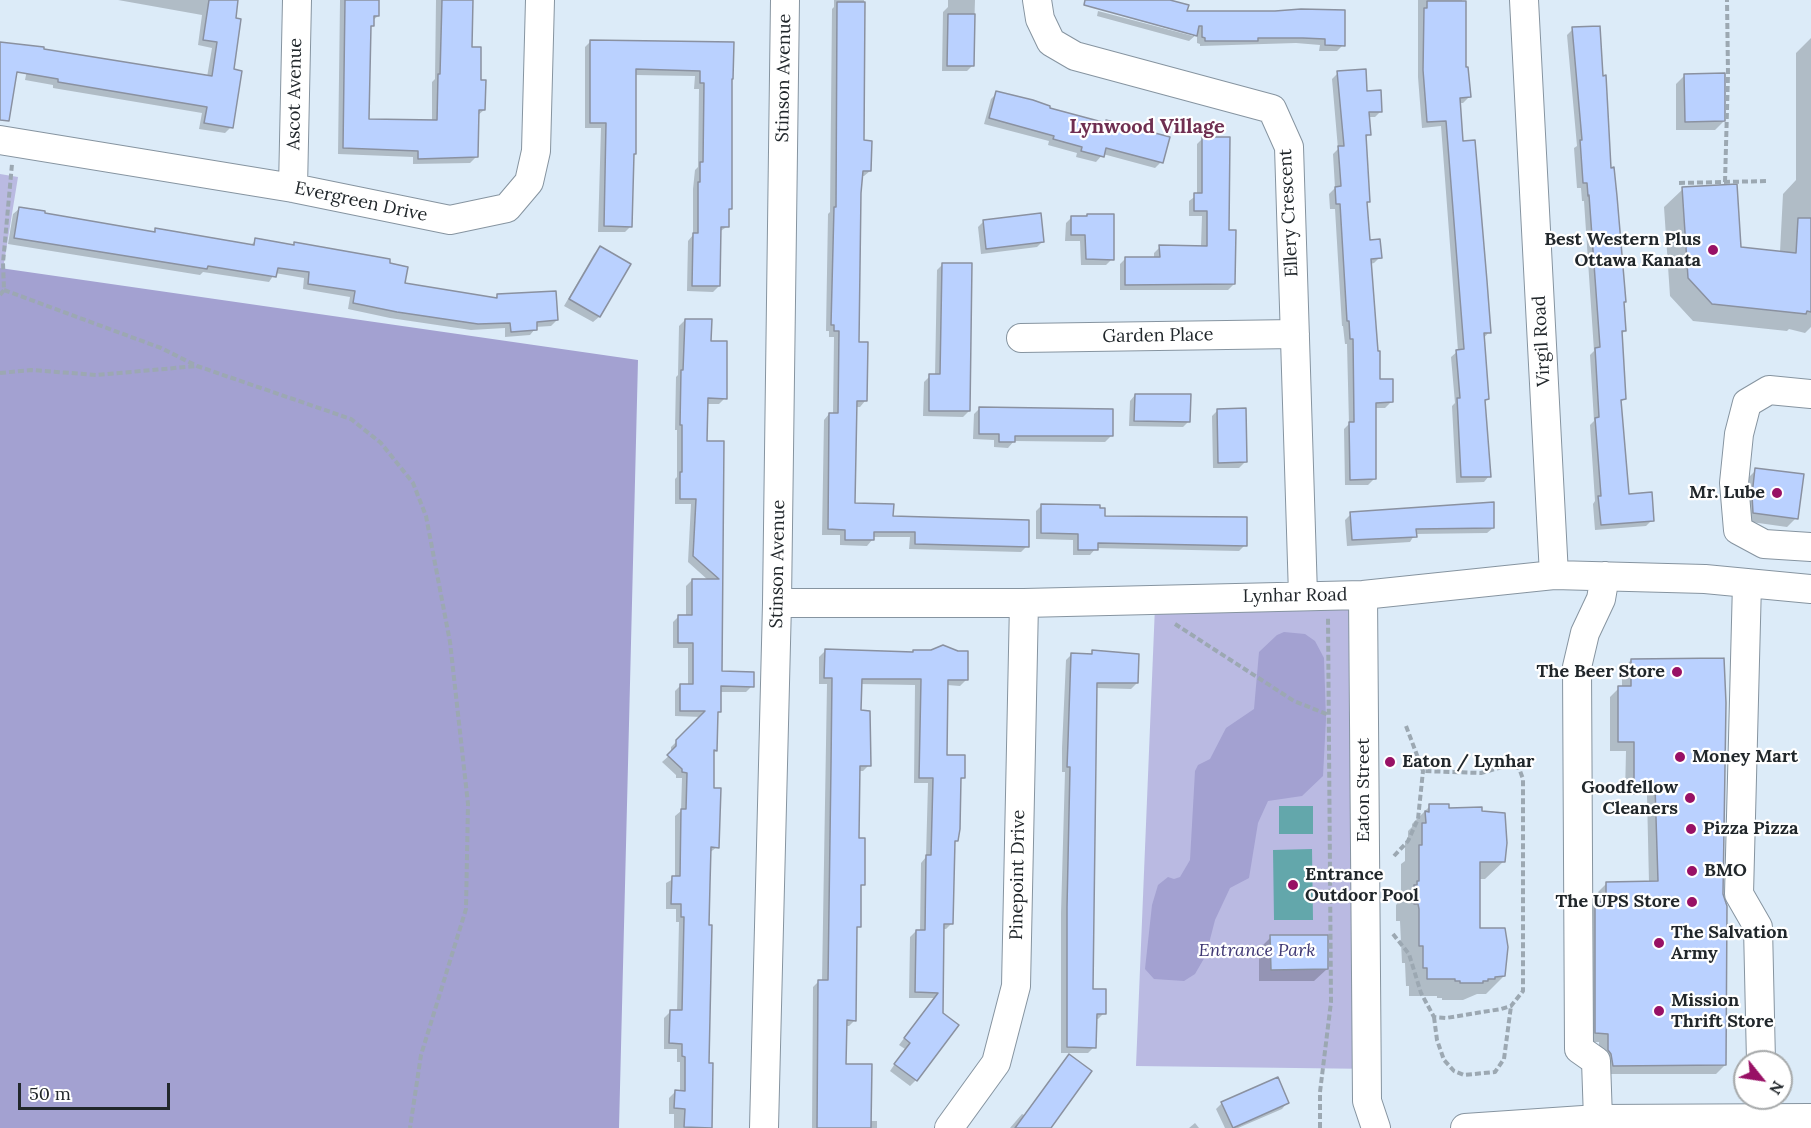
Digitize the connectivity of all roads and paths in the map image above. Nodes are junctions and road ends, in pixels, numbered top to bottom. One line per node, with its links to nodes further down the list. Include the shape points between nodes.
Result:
1 (297, 0): 11 (street, Ascot Avenue)
2 (540, 0): 11 (street, Evergreen Drive, via 537,151 529,182 507,208 450,220)
3 (785, 0): 27 (street, Stinson Avenue)
4 (1037, 0): 14 (street, Ellery Crescent, via 1051,42 1075,56 1272,109 1289,147)
5 (1524, 0): 20 (street, Virgil Road)
6 (1727, 0): 9 (path)
7 (7, 142): 11 (street, Evergreen Drive); 12 (path)
8 (1767, 181): 9 (path)
9 (1725, 182): 10 (path)
10 (1679, 183)
11 (293, 188)
12 (4, 290): 13 (path); 16 (path, via 161,348)
13 (0, 296)
14 (1295, 334): 15 (street, Garden Place); 24 (street, Ellery Crescent)
15 (1021, 338)
16 (197, 366): 17 (path, via 97,375 31,370); 41 (path, via 351,419 381,443 413,483 426,516 450,642 468,804 466,909 421,1055)
17 (0, 373)
18 (1811, 394): 19 (street, via 1769,390 1747,403 1738,434 1734,483 1738,530 1764,544)
19 (1811, 547)
20 (1554, 575): 21 (street, Lynhar Road); 25 (street, Lynhar Road)
21 (1605, 576): 22 (street, Lynhar Road); 40 (street, via 1577,667 1579,1049 1596,1061)
22 (1747, 583): 23 (street, Lynhar Road); 36 (street, via 1739,894 1758,927)
23 (1811, 590)
24 (1315, 595): 25 (street, Lynhar Road); 26 (street, Lynhar Road); 29 (path)
25 (1363, 595): 45 (street, Eaton Street, via 1367,1101)
26 (1162, 600): 28 (street, Lynhar Road); 29 (path, via 1176,625 1294,701)
27 (777, 603): 28 (street, Lynhar Road); 42 (street, Stinson Avenue)
28 (1024, 603): 43 (street, Pinepoint Drive, via 1016,986 996,1063)
29 (1329, 715): 44 (path, via 1331,1002 1320,1092)
30 (1406, 726): 31 (path)
31 (1423, 771): 32 (path, via 1418,819 1408,841); 34 (path, via 1481,773 1509,765 1519,768 1523,779 1522,991)
32 (1394, 856)
33 (1393, 934): 35 (path, via 1409,954 1420,993)
34 (1511, 1006): 35 (path); 35 (path, via 1504,1059 1495,1072 1464,1075 1454,1071 1444,1060)
35 (1434, 1017)
36 (1761, 1050)
37 (1736, 1110): 40 (street, via 1649,1120)
38 (1775, 1110): 39 (street)
39 (1811, 1118)
40 (1598, 1119): 46 (street)
41 (410, 1128)
42 (764, 1128)
43 (949, 1128)
44 (1320, 1128)
45 (1376, 1128)
46 (1465, 1128)

